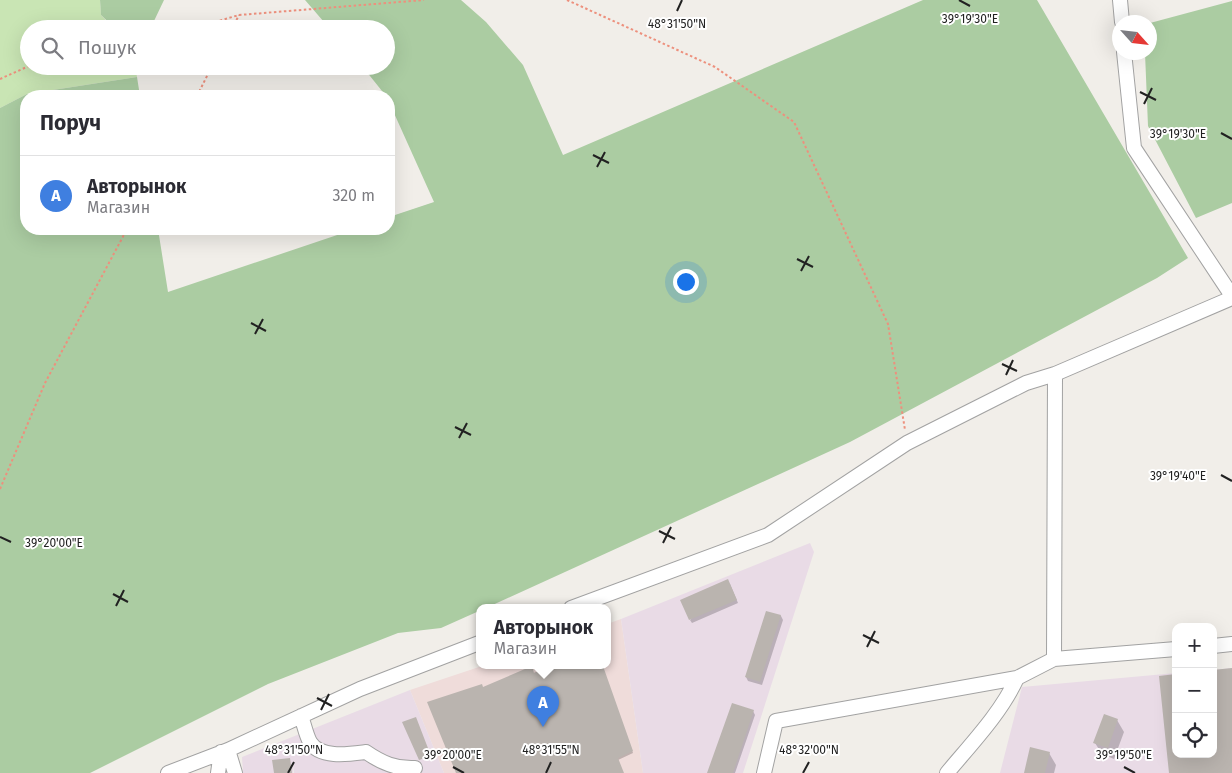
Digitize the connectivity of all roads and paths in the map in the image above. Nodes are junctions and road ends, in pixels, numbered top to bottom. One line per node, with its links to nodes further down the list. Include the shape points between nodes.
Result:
1 (424, 0): 4 (path)
2 (567, 0): 16 (path, via 716,67 794,122 888,324)
3 (1120, 0): 5 (street)
4 (239, 15): 6 (path); 7 (path)
5 (1121, 15)
6 (222, 20)
7 (236, 20)
8 (1125, 60): 14 (street, via 1134,148)
9 (20, 70): 11 (path)
10 (207, 75): 12 (path)
11 (0, 78)
12 (199, 90)
13 (124, 235): 17 (path, via 45,383)
14 (1232, 297): 15 (street)
15 (1055, 374): 16 (street, via 1026,383); 23 (street)
16 (907, 442): 18 (street, via 768,535)
17 (0, 489)
18 (581, 604)
19 (476, 644): 25 (street, via 360,689)
20 (1232, 644): 21 (street)
21 (1217, 646)
22 (1172, 649): 23 (street)
23 (1054, 659): 24 (street)
24 (1017, 678): 31 (street, via 776,721); 32 (street, via 988,723)
25 (301, 716): 26 (street); 27 (street, via 310,742 317,750 339,755 366,752 383,764)
26 (224, 751): 28 (street); 29 (street); 30 (street)
27 (415, 768)
28 (168, 773)
29 (218, 773)
30 (235, 773)
31 (764, 773)
32 (947, 773)

